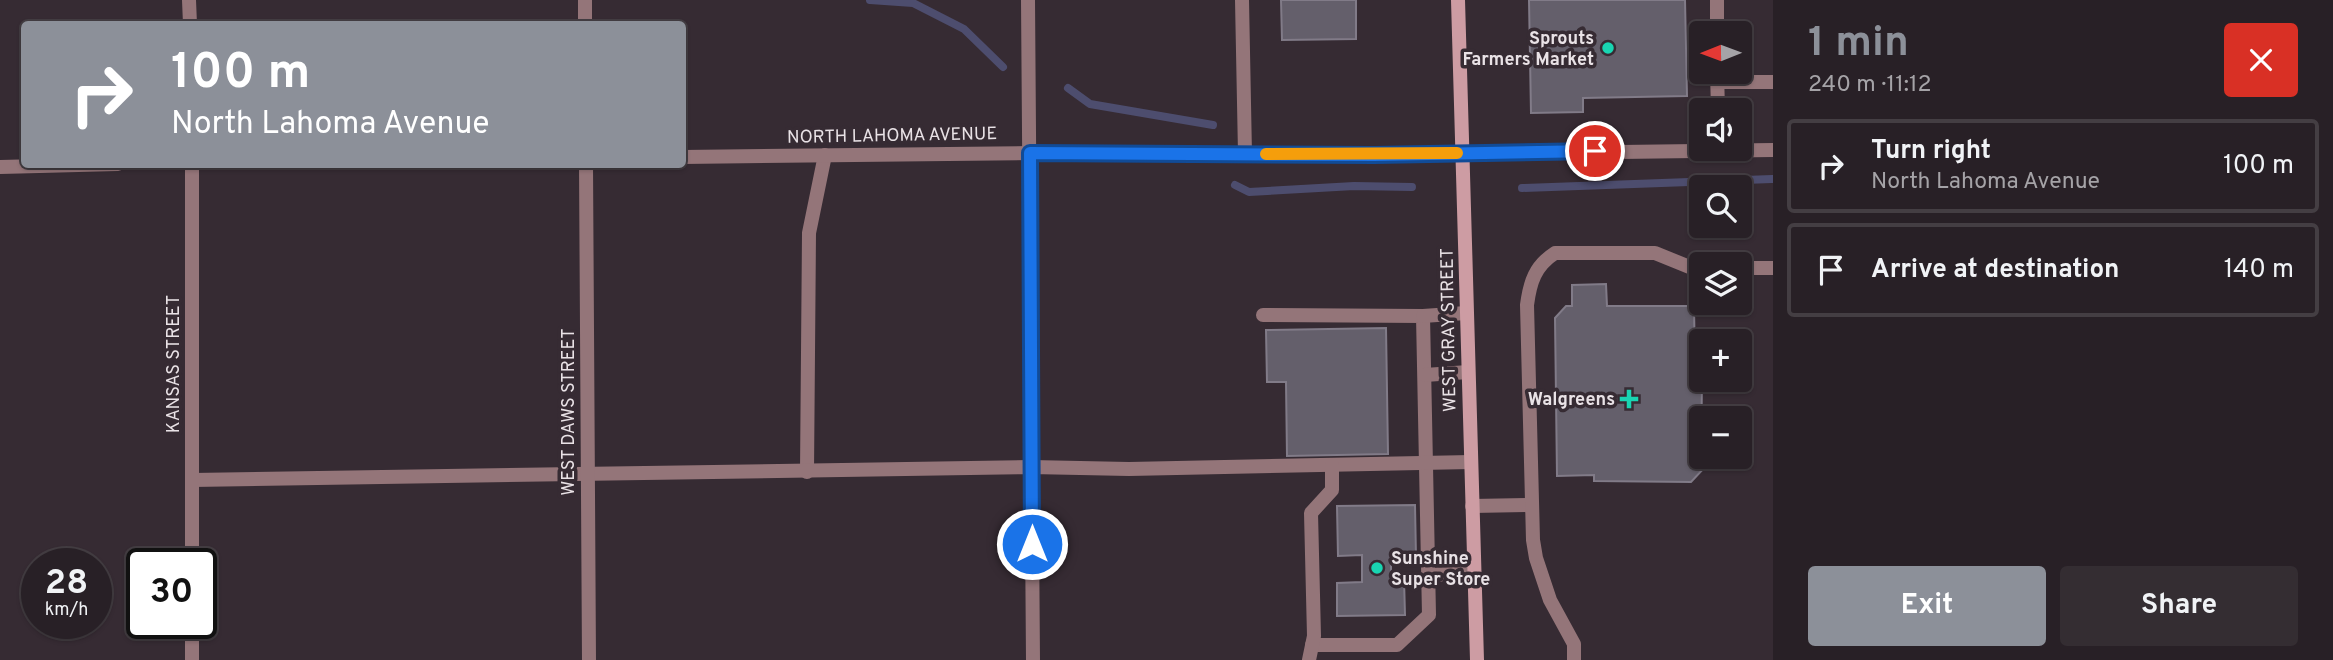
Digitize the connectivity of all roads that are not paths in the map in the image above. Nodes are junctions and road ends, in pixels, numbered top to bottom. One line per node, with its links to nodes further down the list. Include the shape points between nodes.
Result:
1 (189, 0): 7 (street)
2 (584, 0): 8 (street)
3 (1028, 0): 15 (street)
4 (1242, 0): 18 (street)
5 (1458, 0): 16 (main road, WEST GRAY STREET)
6 (1717, 0): 9 (street)
7 (190, 21)
8 (585, 21)
9 (1717, 21)
10 (1752, 80): 11 (street)
11 (1773, 82)
12 (1689, 149): 16 (street, NORTH LAHOMA AVENUE)
13 (1752, 150): 14 (street, NORTH LAHOMA AVENUE)
14 (1773, 150)
15 (1030, 153): 17 (street, NORTH LAHOMA AVENUE); 18 (street, NORTH LAHOMA AVENUE); 35 (street)
16 (1464, 153): 18 (street, NORTH LAHOMA AVENUE); 27 (main road, WEST GRAY STREET)
17 (825, 155): 19 (street, NORTH LAHOMA AVENUE); 36 (street, via 809,233)
18 (1244, 155)
19 (686, 157)
20 (21, 166): 21 (street)
21 (0, 167)
22 (192, 168): 38 (street, KANSAS STREET)
23 (586, 168): 37 (street, WEST DAWS STREET)
24 (1689, 267): 39 (street, via 1655,253 1555,253 1535,272 1527,304)
25 (1752, 268): 26 (street)
26 (1773, 268)
27 (1466, 313): 29 (street); 30 (main road, WEST GRAY STREET)
28 (1263, 315): 29 (street)
29 (1423, 316): 31 (street)
30 (1468, 372): 31 (street); 32 (main road, WEST GRAY STREET)
31 (1425, 375): 33 (street)
32 (1471, 462): 33 (street); 40 (main road, WEST GRAY STREET)
33 (1428, 463): 34 (street); 43 (street)
34 (1332, 465): 35 (street, via 1129,470); 45 (street, via 1332,490 1311,513)
35 (1031, 467): 36 (street); 48 (street)
36 (807, 472): 37 (street)
37 (587, 473): 38 (street); 47 (street, WEST DAWS STREET)
38 (192, 480): 41 (street, KANSAS STREET)
39 (1532, 505): 40 (street); 51 (street, via 1536,558 1550,600 1574,644)
40 (1472, 506): 42 (main road, WEST GRAY STREET)
41 (192, 548)
42 (1474, 573): 43 (street); 50 (main road, WEST GRAY STREET)
43 (1429, 575): 45 (street, via 1429,615 1396,645)
44 (192, 639): 46 (street)
45 (1312, 645): 49 (street)
46 (192, 660)
47 (589, 660)
48 (1033, 660)
49 (1309, 660)
50 (1477, 660)
51 (1574, 660)

